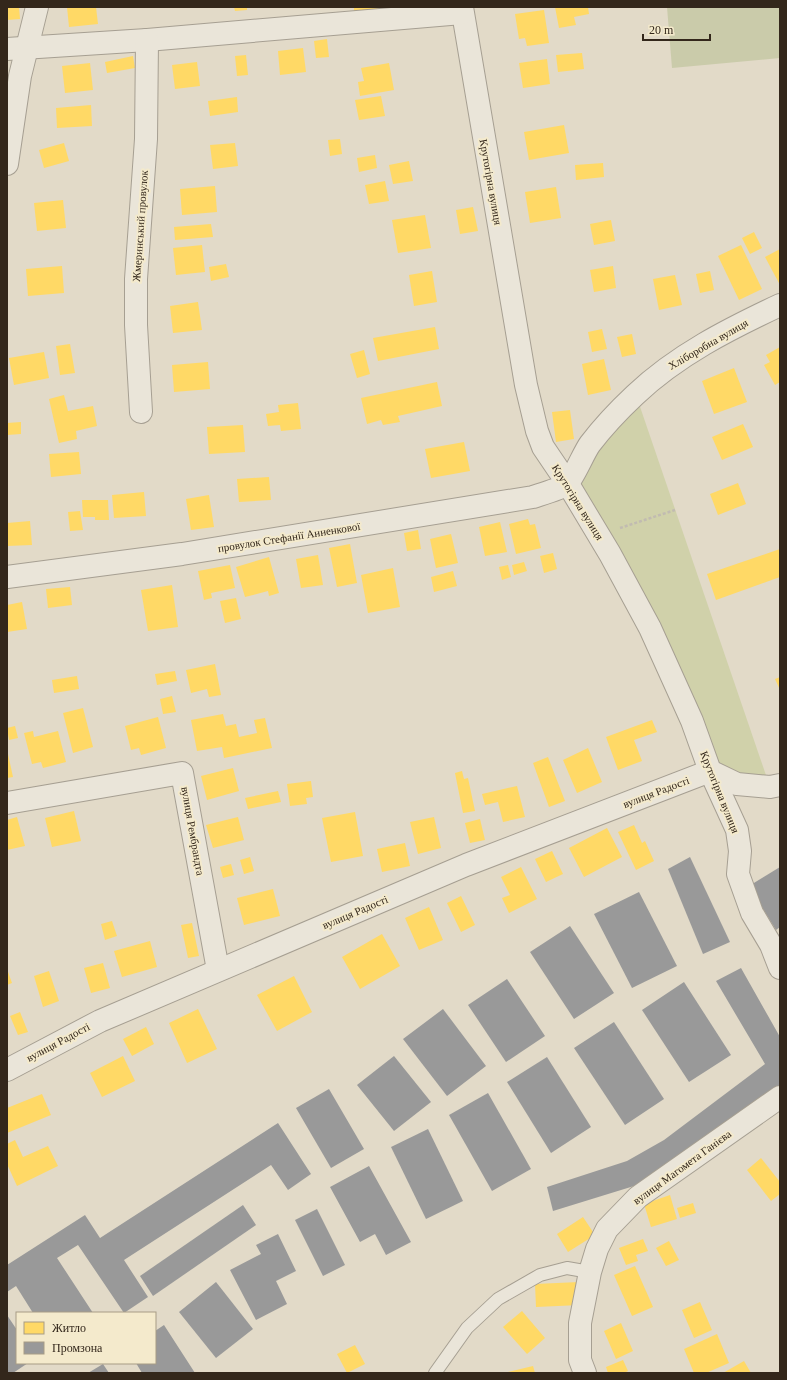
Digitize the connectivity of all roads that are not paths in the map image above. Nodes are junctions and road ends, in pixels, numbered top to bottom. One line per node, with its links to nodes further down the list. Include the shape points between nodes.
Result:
1 (37, 7): 4 (street)
2 (462, 10): 3 (street); 8 (street, Крутогірна вулиця, via 526,385 543,447)
3 (147, 40): 4 (street); 7 (street, Жмеринський провулок, via 146,139 136,279)
4 (17, 49): 5 (street, via 20,76)
5 (7, 164)
6 (780, 305): 8 (street, Хліборобна вулиця, via 704,344 664,370 636,395 589,445)
7 (141, 412)
8 (568, 484): 9 (street, провулок Стефанії Анненкової, via 525,499 182,554); 10 (street, Крутогірна вулиця, via 650,628 692,721)
9 (7, 577)
10 (710, 771): 11 (street, via 737,784 770,787); 13 (street, Крутогірна вулиця, via 738,830 740,880 752,913 771,945); 14 (street, вулиця Радості, via 466,865)
11 (780, 785)
12 (7, 803): 14 (street, вулиця Рембрандта, via 182,773)
13 (780, 968)
14 (218, 970): 15 (street, вулиця Радості, via 100,1021)
15 (7, 1070)
16 (780, 1097): 17 (street, вулиця Магомета Ганієва, via 638,1197 607,1229)
17 (590, 1272): 18 (lane, via 567,1268 540,1275 498,1299 467,1328); 19 (street, вулиця Магомета Ганієва, via 580,1323 580,1360)
18 (435, 1373)
19 (585, 1373)

